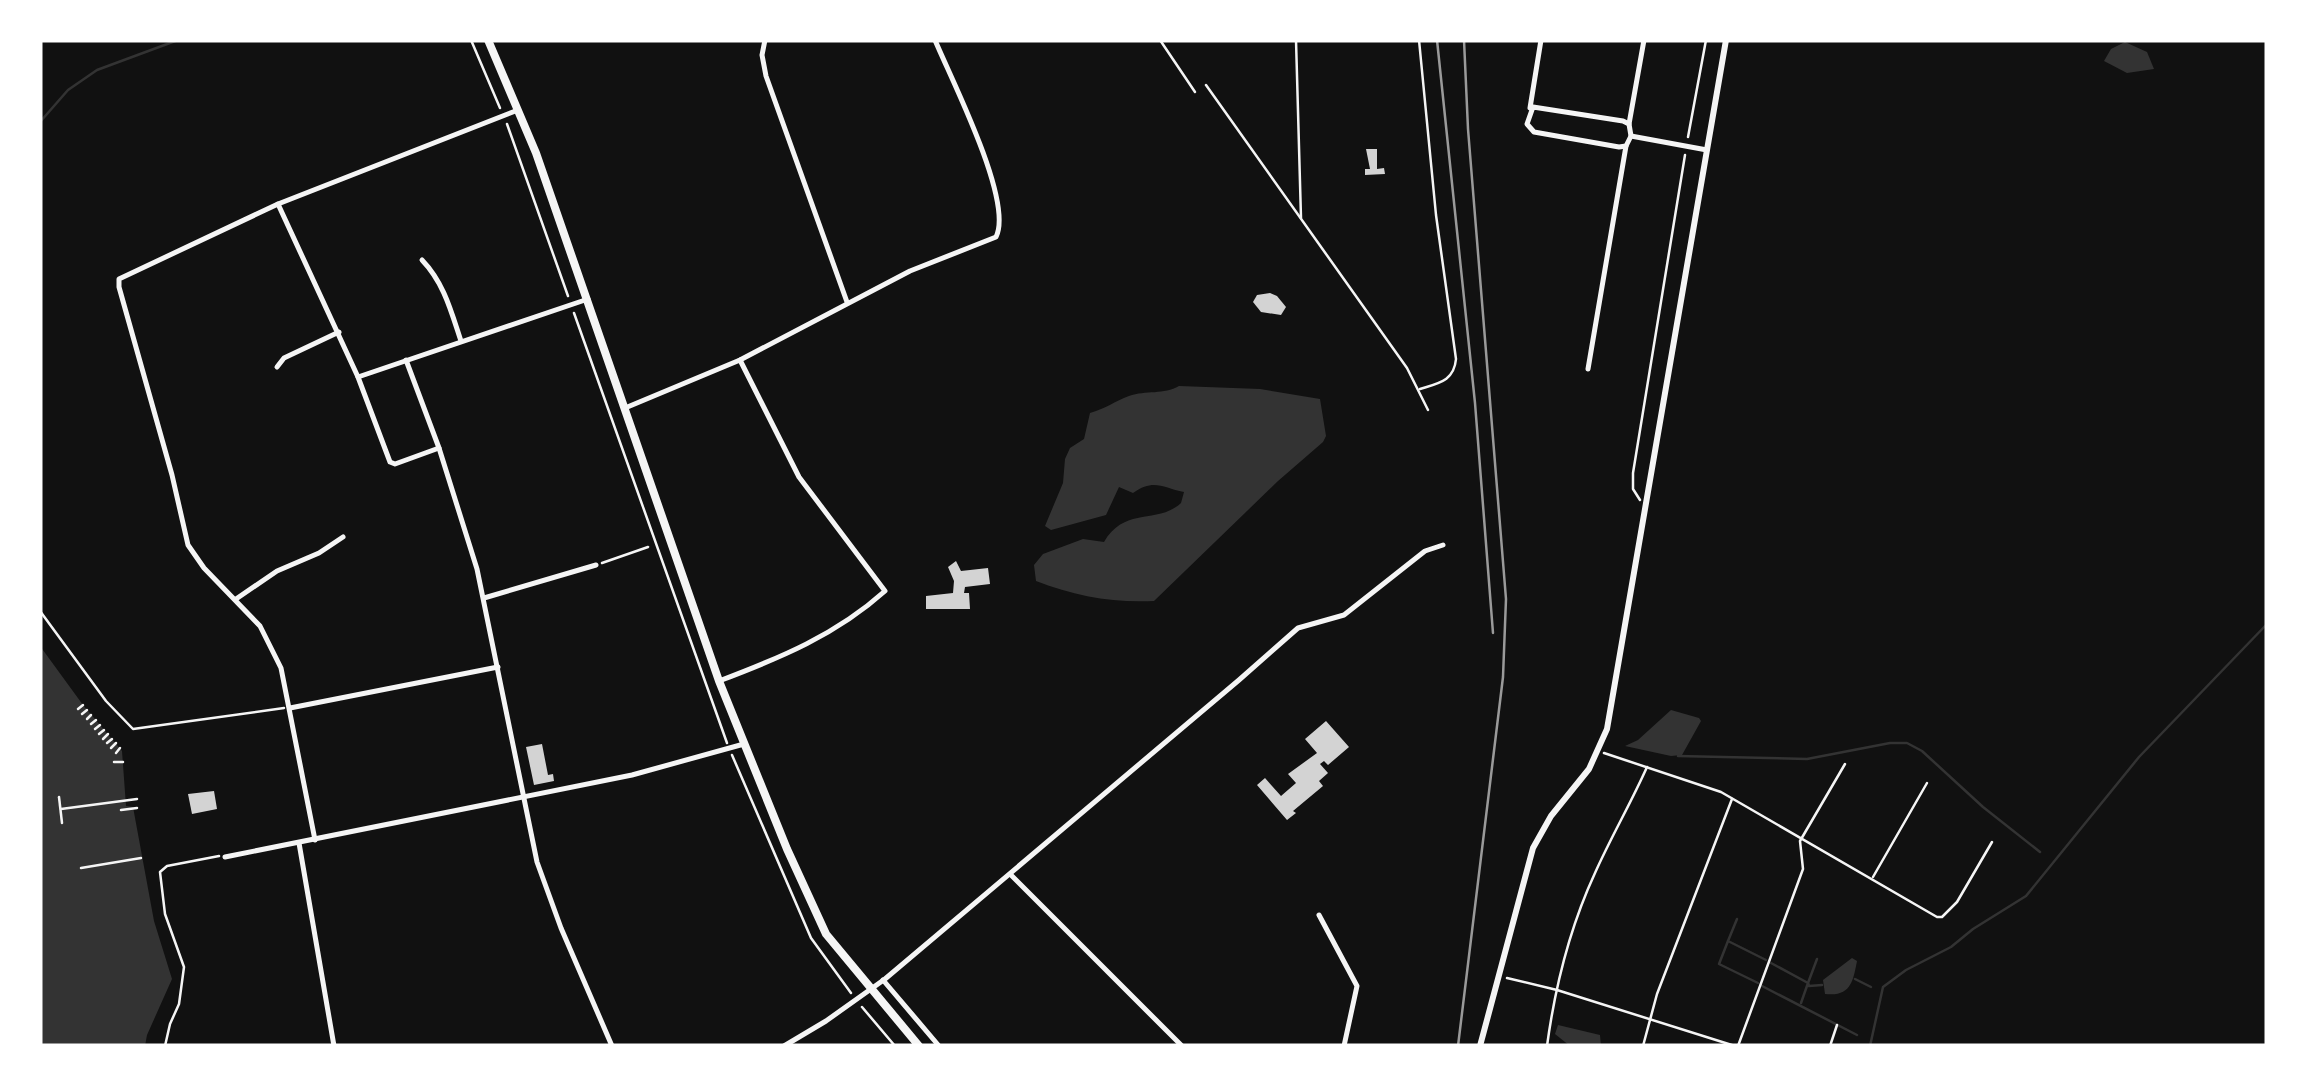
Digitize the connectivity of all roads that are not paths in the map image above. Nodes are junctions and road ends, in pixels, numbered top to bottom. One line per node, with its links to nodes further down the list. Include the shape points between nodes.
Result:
1 (488, 40): 7 (main road)
2 (764, 40): 16 (street, via 766,76)
3 (935, 40): 16 (street, via 989,172 998,232)
4 (1541, 40): 8 (street)
5 (1644, 40): 9 (street)
6 (1726, 40): 12 (street)
7 (518, 110): 13 (street); 15 (main road)
8 (1529, 111): 9 (street, via 1539,106); 11 (street, via 1534,132)
9 (1629, 124): 10 (street)
10 (1631, 136): 11 (street); 12 (street)
11 (1626, 146): 22 (street)
12 (1707, 150): 50 (street, via 1607,729 1590,769 1532,848)
13 (278, 204): 17 (street); 30 (street, via 119,279 118,287 188,545)
14 (422, 260): 18 (street, via 446,294)
15 (588, 300): 18 (street); 24 (main road)
16 (847, 302): 20 (street)
17 (339, 332): 21 (street); 23 (street)
18 (461, 341): 19 (street)
19 (406, 360): 23 (street); 25 (street)
20 (740, 360): 24 (street); 32 (street, via 799,477 885,591 806,646)
21 (276, 367)
22 (1588, 368)
23 (358, 377): 25 (street, via 392,464)
24 (625, 408): 32 (main road)
25 (439, 448): 29 (street)
26 (343, 538): 30 (street)
27 (1442, 545): 39 (street, via 1344,615 1290,633)
28 (596, 565): 29 (street)
29 (484, 598): 31 (street)
30 (236, 599): 33 (street, via 268,638)
31 (498, 667): 33 (street); 35 (street)
32 (719, 681): 34 (main road)
33 (290, 708): 36 (street)
34 (744, 744): 35 (street); 42 (main road, via 818,920)
35 (524, 798): 36 (street); 44 (street, via 549,899)
36 (315, 840): 37 (street)
37 (299, 843): 38 (street); 43 (street)
38 (226, 858)
39 (1010, 874): 41 (street); 48 (street)
40 (1319, 915): 49 (street, via 1356,986)
41 (883, 980): 42 (street); 47 (street)
42 (870, 989): 45 (street); 46 (main road)
43 (334, 1046)
44 (612, 1046)
45 (784, 1046)
46 (919, 1046)
47 (939, 1046)
48 (1182, 1046)
49 (1344, 1046)
50 (1480, 1046)

